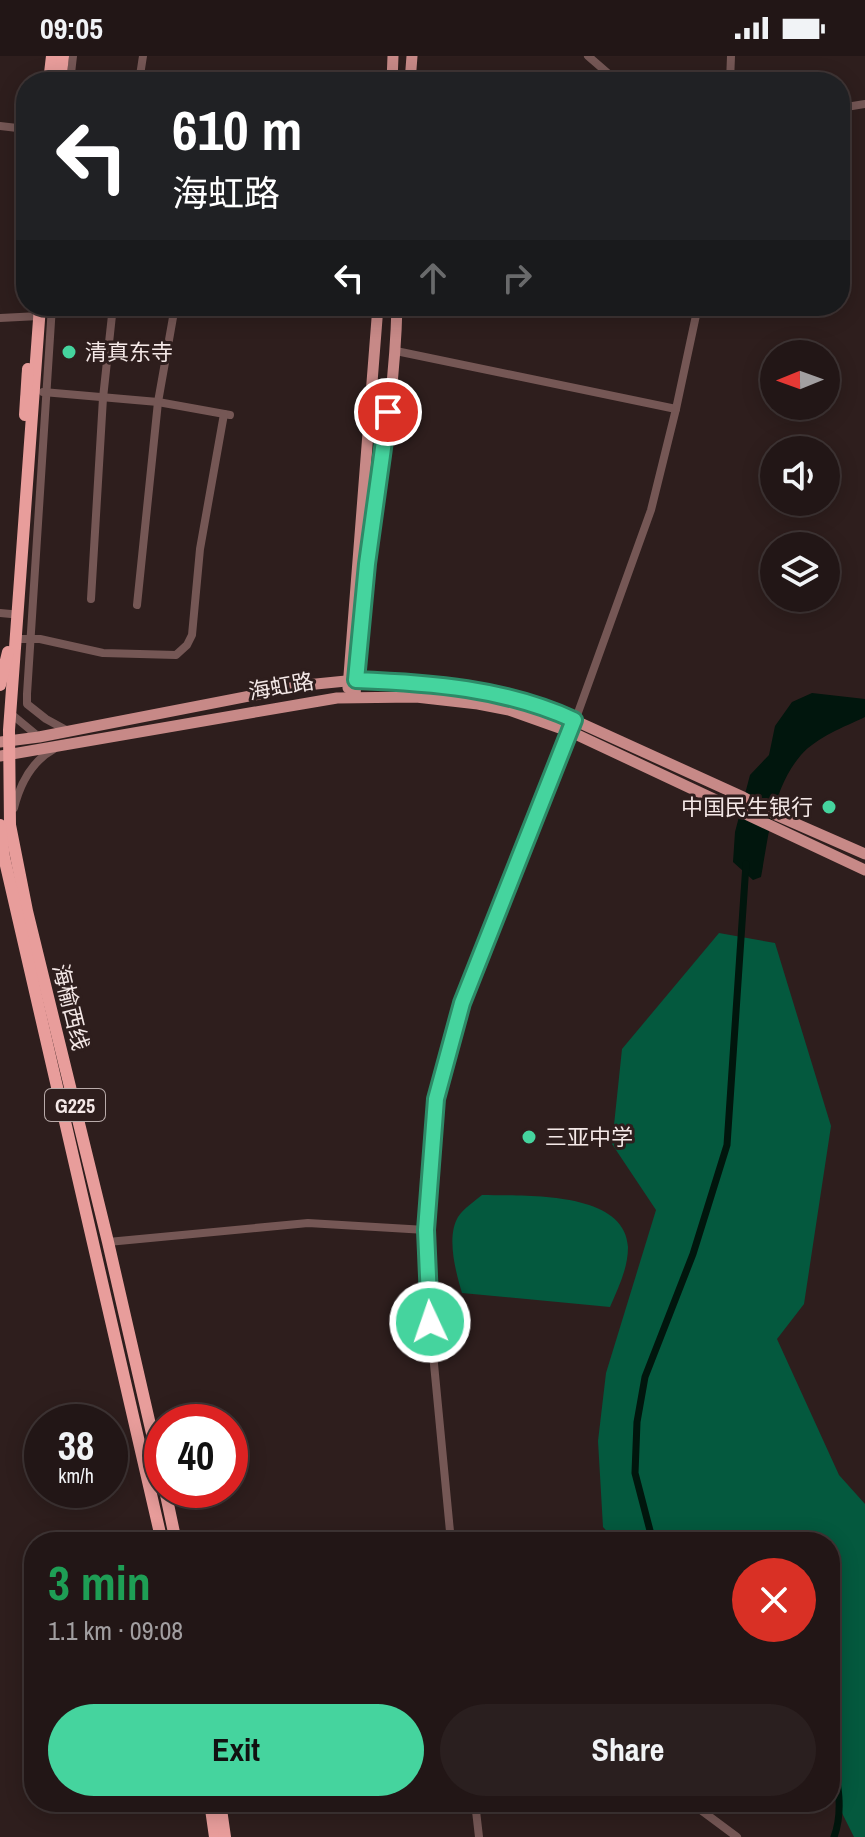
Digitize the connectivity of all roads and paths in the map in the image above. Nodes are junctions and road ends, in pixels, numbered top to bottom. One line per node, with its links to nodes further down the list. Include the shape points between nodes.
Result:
1 (588, 56): 2 (street)
2 (606, 72)
3 (36, 316): 12 (highway, G225)
4 (36, 316): 18 (highway, G225)
5 (51, 316): 12 (street)
6 (112, 316): 13 (street)
7 (173, 316): 14 (street)
8 (377, 316): 21 (main road)
9 (397, 316): 11 (main road)
10 (696, 316): 15 (street)
11 (396, 351): 15 (street); 21 (main road)
12 (40, 392): 13 (street); 19 (street); 20 (highway, G225)
13 (103, 398): 14 (street); 16 (street)
14 (158, 402): 17 (street); 19 (street, via 227,415 187,645 176,655 103,653)
15 (676, 409): 25 (street, via 651,510)
16 (91, 599)
17 (137, 605)
18 (6, 614): 20 (highway, G225)
19 (31, 639): 20 (street); 26 (street, via 27,704)
20 (12, 643): 22 (highway, G225); 24 (highway, G225); 28 (highway, 海榆西线 / G225)
21 (351, 680): 23 (main road); 25 (main road, 海虹路, via 477,689 535,703); 26 (main road, 海虹路)
22 (0, 685)
23 (352, 697): 25 (main road, 海虹路, via 478,704); 29 (main road, 海虹路)
24 (10, 713): 27 (street); 28 (highway, G225)
25 (572, 726): 30 (main road, 海虹路, via 739,811); 30 (main road, 海虹路, via 743,797); 36 (street, via 462,1003 436,1099)
26 (69, 731): 27 (main road, 海虹路)
27 (39, 737): 28 (main road, 海虹路)
28 (4, 744): 29 (main road, 海虹路); 31 (highway, 海榆西线 / G225)
29 (59, 747): 31 (street, via 31,768)
30 (774, 821): 33 (main road, 海虹路); 35 (main road, 海虹路)
31 (5, 825): 34 (highway, 海榆西线 / G225); 37 (highway, 海榆西线 / G225)
32 (0, 842): 34 (main road)
33 (865, 854)
34 (4, 857): 40 (highway, 海榆西线 / G225)
35 (865, 870)
36 (426, 1230): 37 (street, via 308,1223); 42 (street)
37 (108, 1242): 38 (highway, 海榆西线 / G225)
38 (145, 1404)
39 (169, 1508): 41 (highway)
40 (160, 1532)
41 (174, 1532)
42 (450, 1532)
43 (211, 1812): 47 (highway)
44 (221, 1812): 48 (highway)
45 (476, 1812): 49 (street)
46 (703, 1812): 50 (street)
47 (215, 1837)
48 (225, 1837)
49 (479, 1837)
50 (737, 1837)

